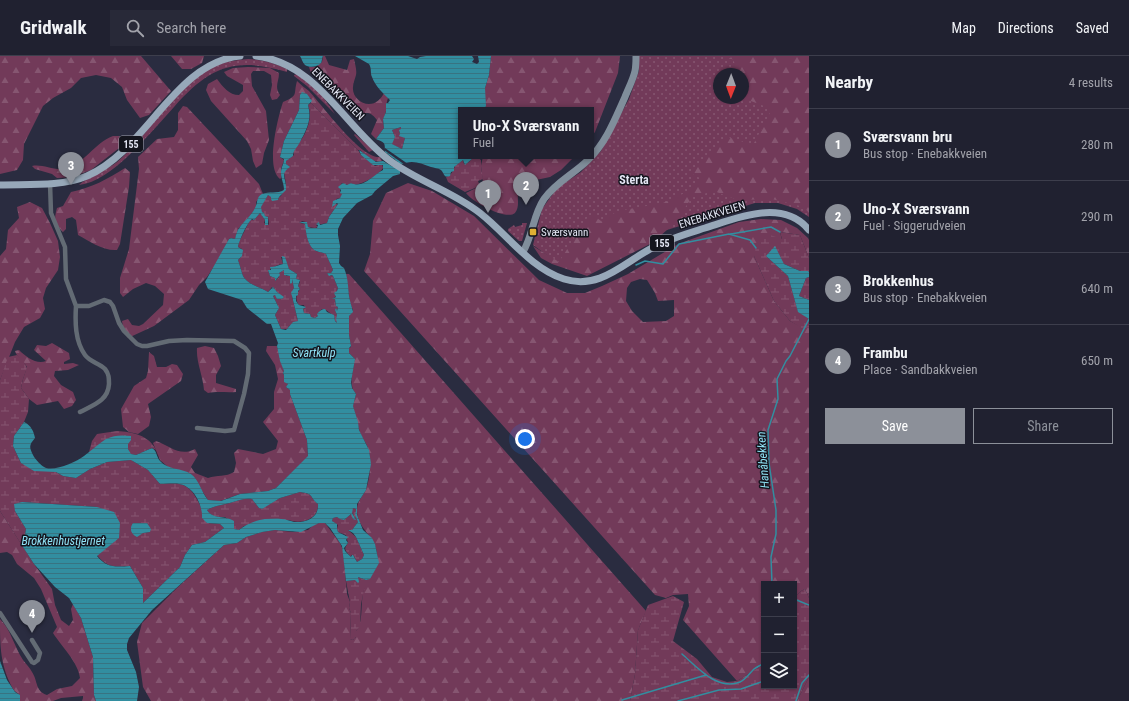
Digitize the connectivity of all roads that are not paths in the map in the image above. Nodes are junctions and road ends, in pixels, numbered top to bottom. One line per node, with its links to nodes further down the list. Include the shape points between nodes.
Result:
1 (240, 56): 6 (main road, 155, via 218,61 194,76 128,148 108,164 76,180)
2 (256, 56): 9 (main road, ENEBAKKVEIEN / 155, via 285,64 304,76 321,90 372,145 397,166 456,197 484,217)
3 (636, 56): 4 (main road, via 633,78 613,123)
4 (594, 152)
5 (589, 159): 9 (main road, via 547,196 536,214)
6 (50, 183): 7 (main road, 155); 10 (street, via 51,213 65,246 66,279)
7 (0, 185)
8 (809, 230): 9 (main road, ENEBAKKVEIEN / 155, via 799,221 785,215 746,215 663,242 611,274 587,281 572,281 556,276)
9 (523, 252)
10 (76, 306): 11 (street, via 75,324 84,354 106,370 109,377 109,389 104,398); 12 (street, via 89,306 104,300 110,302 124,331 142,346 187,340 234,342 245,348 249,353 248,374 234,430)
11 (80, 412)
12 (197, 428)
13 (0, 613): 14 (street, via 34,663 40,657 40,653)
14 (32, 640)

